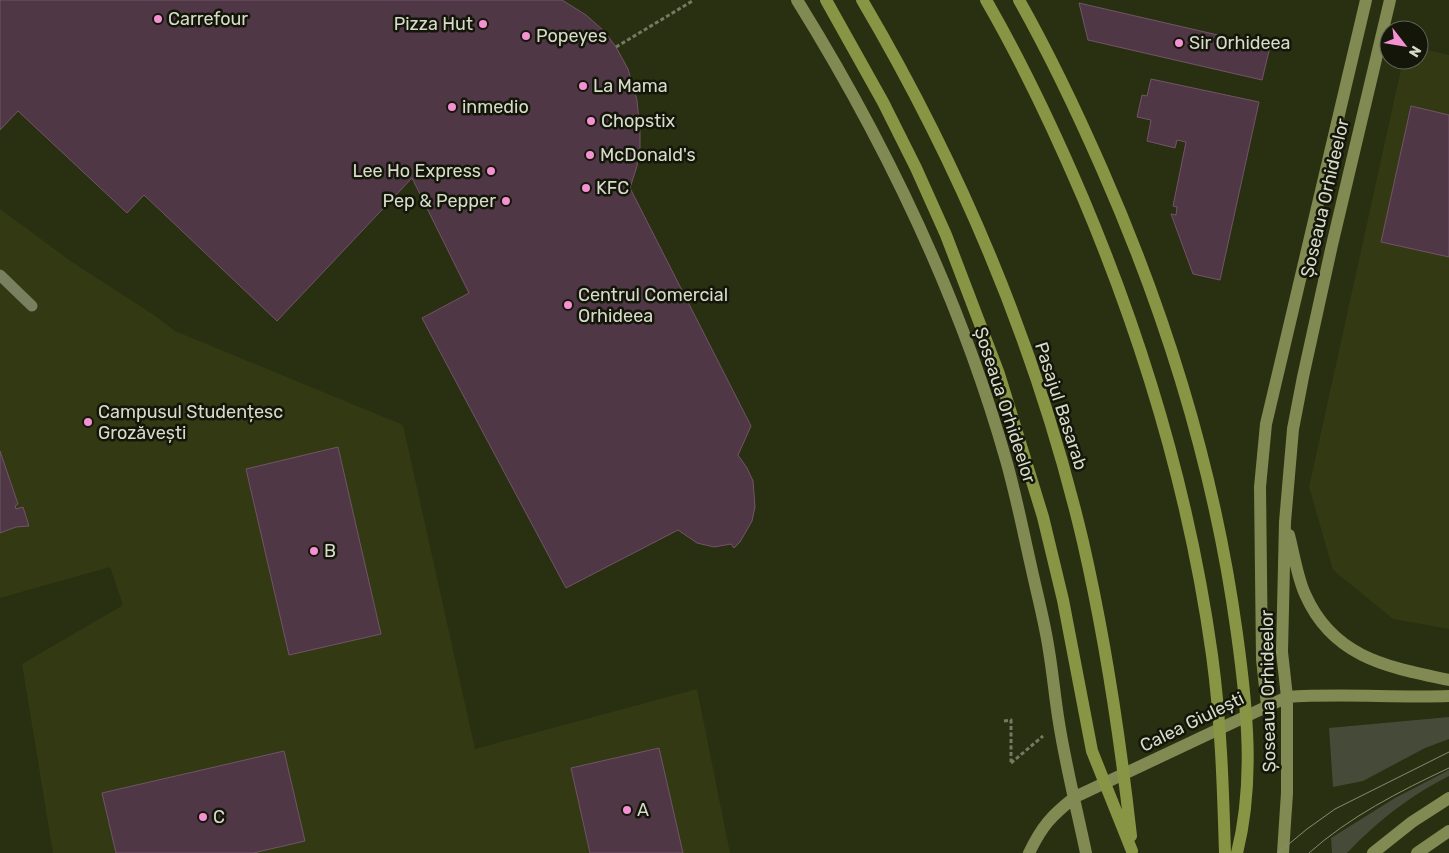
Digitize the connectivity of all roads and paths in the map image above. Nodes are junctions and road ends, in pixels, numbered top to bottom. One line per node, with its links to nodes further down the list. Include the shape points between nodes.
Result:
1 (694, 0): 9 (path)
2 (797, 0): 18 (main road, Șoseaua Orhideelor, via 896,175 952,299 972,354 1020,513 1049,649)
3 (826, 0): 22 (main road, via 916,168 946,235 999,374 1043,517 1092,751)
4 (862, 0): 22 (main road, Pasajul Basarab, via 926,114 965,196 1030,361 1054,436 1100,621)
5 (986, 0): 25 (main road, via 1038,99 1099,237 1149,376 1172,453 1189,523 1213,658)
6 (1019, 0): 26 (main road, via 1054,66 1118,206 1149,282 1199,438 1228,573 1248,740 1248,789)
7 (1366, 0): 16 (main road, Șoseaua Orhideelor, via 1266,424 1260,487 1262,655)
8 (1390, 0): 12 (main road, Șoseaua Orhideelor, via 1303,377 1293,429)
9 (616, 47)
10 (0, 275): 11 (lane)
11 (32, 306)
12 (1285, 522): 13 (main road, via 1305,594 1333,636 1368,658 1393,668); 15 (main road, Șoseaua Orhideelor, via 1282,652)
13 (1449, 680)
14 (1449, 696): 15 (main road, Calea Giulești)
15 (1286, 697): 16 (main road, Calea Giulești); 27 (main road, Șoseaua Orhideelor, via 1288,794)
16 (1267, 706): 19 (main road, Calea Giulești)
17 (1004, 721): 18 (path, via 1011,720 1011,763)
18 (1059, 722): 19 (main road, Șoseaua Orhideelor)
19 (1075, 797): 23 (main road, Calea Giulești, via 1054,813); 24 (main road, Șoseaua Orhideelor)
20 (1449, 798): 28 (main road)
21 (1449, 830): 29 (main road)
22 (1132, 852)
23 (1029, 853)
24 (1086, 853)
25 (1225, 853)
26 (1237, 853)
27 (1283, 853)
28 (1373, 853)
29 (1416, 853)

